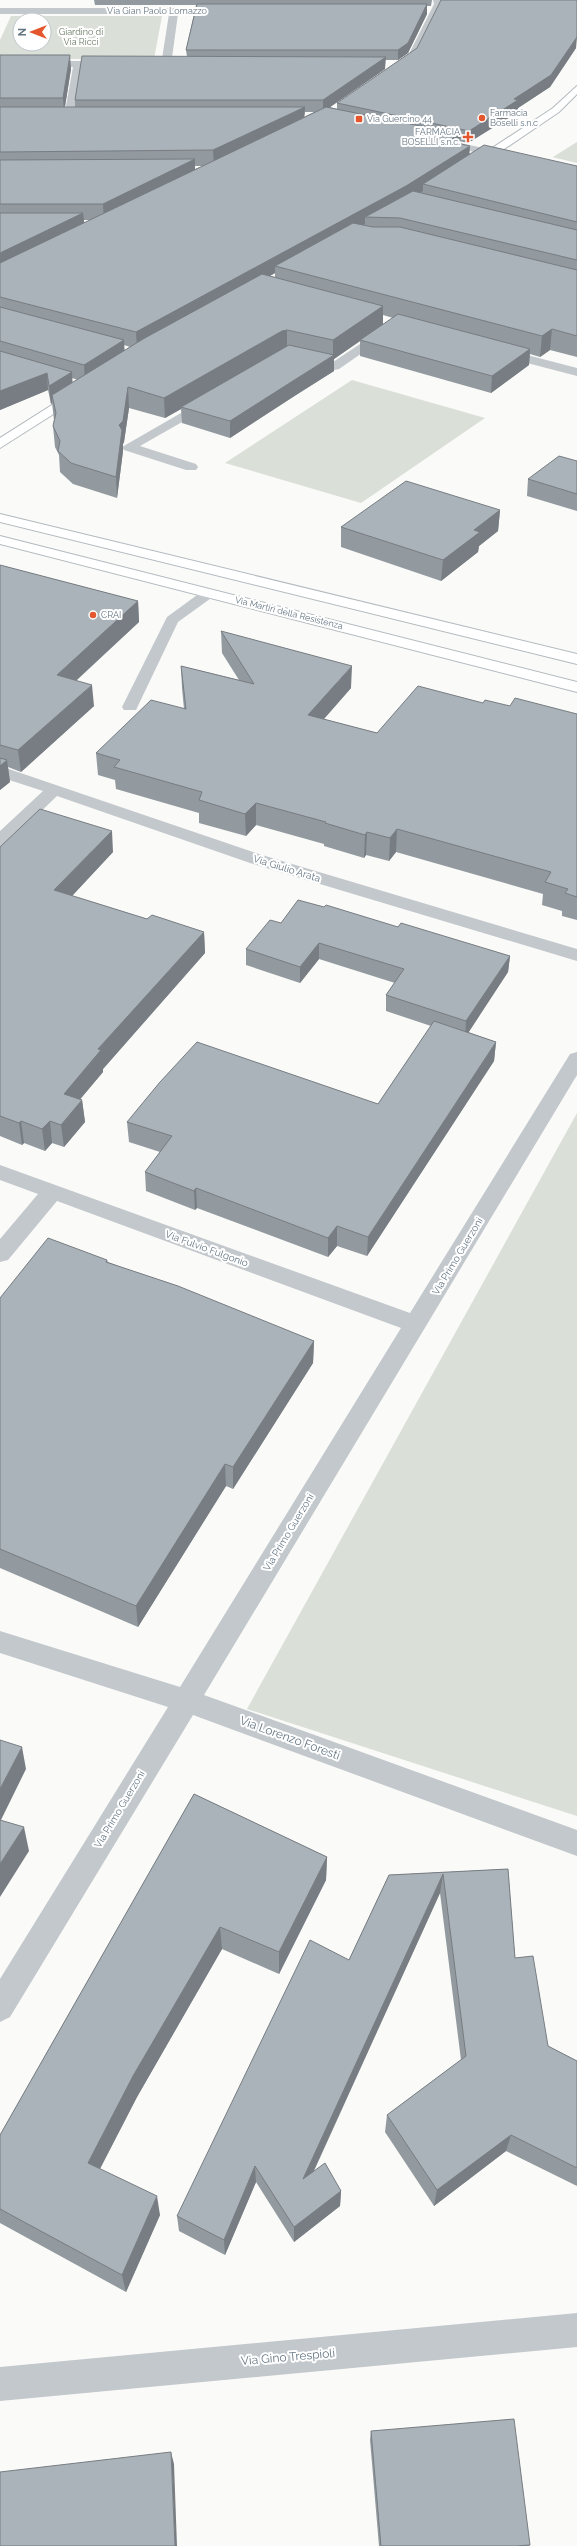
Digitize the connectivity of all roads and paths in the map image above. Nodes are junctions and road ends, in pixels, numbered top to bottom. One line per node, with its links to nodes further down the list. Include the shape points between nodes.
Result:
1 (90, 0): 4 (street)
2 (433, 7): 11 (street, via 413,56 401,65)
3 (0, 11): 4 (street, Via Gian Paolo Lomazzo)
4 (86, 11): 5 (street, Via Gian Paolo Lomazzo)
5 (174, 11): 6 (street, Via Gian Paolo Lomazzo); 10 (street)
6 (237, 11)
7 (0, 64): 8 (street)
8 (78, 64): 9 (street); 13 (street)
9 (118, 64)
10 (166, 64)
11 (386, 69)
12 (577, 89): 15 (street, via 556,110)
13 (69, 117)
14 (433, 140): 15 (street)
15 (493, 153): 16 (street)
16 (466, 170)
17 (380, 320): 19 (street, via 395,324 335,366)
18 (486, 348): 20 (street)
19 (294, 357)
20 (577, 372)
21 (71, 383): 23 (street, via 86,388)
22 (218, 395): 24 (street, via 129,447)
23 (0, 444)
24 (190, 467)
25 (0, 518): 28 (street)
26 (0, 540): 27 (street, Via Martiri della Resistenza)
27 (209, 593): 29 (street, Via Martiri della Resistenza); 32 (street, via 172,620)
28 (316, 595): 29 (street); 30 (street)
29 (296, 615): 31 (street, Via Martiri della Resistenza)
30 (577, 659)
31 (576, 686)
32 (130, 707)
33 (0, 771): 34 (street, Via Giulio Arata)
34 (55, 789): 35 (street); 36 (street, Via Giulio Arata, via 256,858)
35 (0, 841)
36 (577, 956)
37 (577, 1059): 41 (street, Via Primo Guerzoni)
38 (0, 1172): 39 (street, Via Fulvio Fulgonio)
39 (53, 1191): 40 (street); 41 (street, Via Fulvio Fulgonio)
40 (0, 1254)
41 (415, 1324): 43 (street, Via Primo Guerzoni)
42 (0, 1642): 43 (street, Via Lorenzo Foresti)
43 (185, 1700): 44 (street, Via Lorenzo Foresti); 45 (street, Via Primo Guerzoni)
44 (577, 1843)
45 (0, 2007)
46 (577, 2330): 47 (street, Via Gino Trespioli)
47 (0, 2384)

